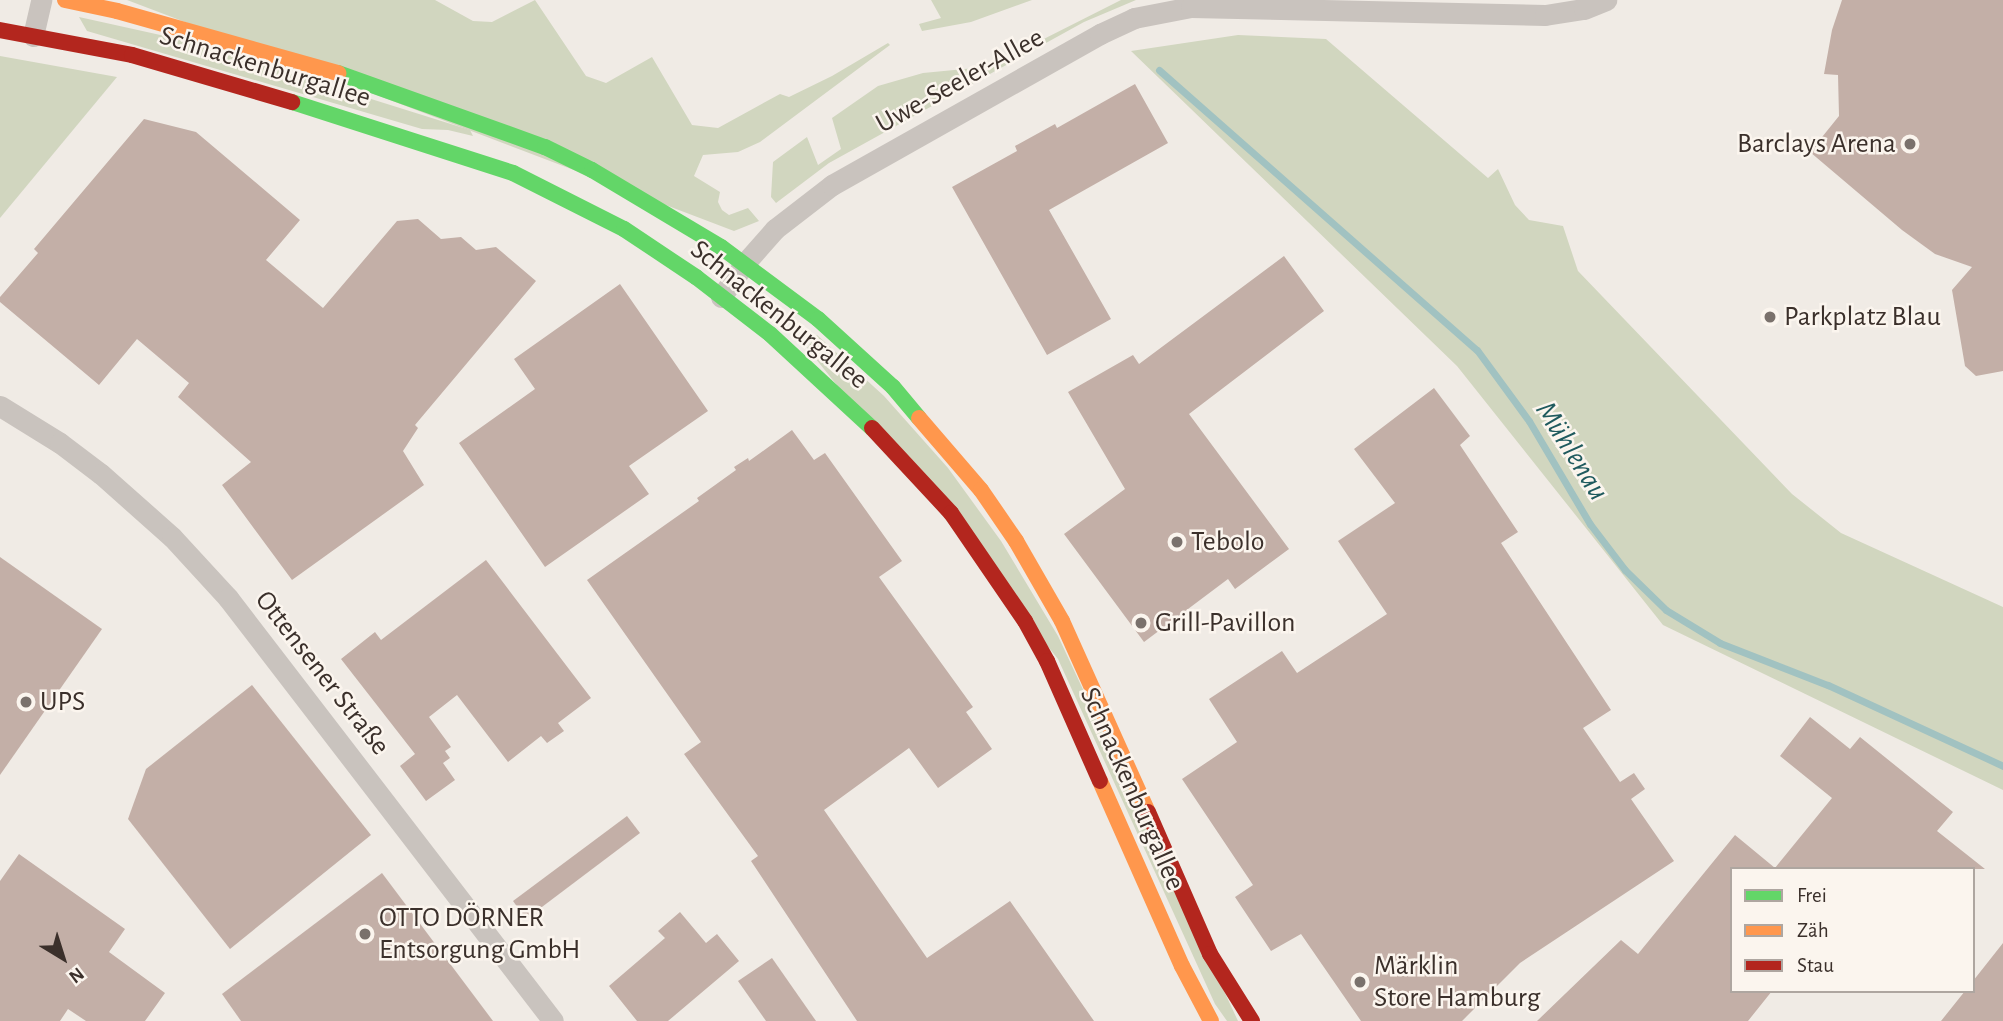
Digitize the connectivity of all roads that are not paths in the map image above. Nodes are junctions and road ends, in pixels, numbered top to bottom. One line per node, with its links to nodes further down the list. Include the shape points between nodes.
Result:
1 (41, 0): 5 (street)
2 (65, 0): 6 (main road, Schnackenburgallee, via 323,68 505,131 592,170)
3 (1606, 0): 6 (street, Uwe-Seeler-Allee, via 1545,15 1204,7 1148,14 1100,34 832,185 775,229)
4 (0, 30): 5 (main road, Schnackenburgallee)
5 (33, 36): 7 (main road, Schnackenburgallee, via 132,55 475,159 624,229)
6 (745, 263): 7 (street, Uwe-Seeler-Allee); 11 (main road, Schnackenburgallee, via 818,319 892,387 981,490 1016,541 1079,657 1210,954)
7 (720, 297): 10 (main road, Schnackenburgallee, via 804,363 885,440 977,549 1047,661 1182,967)
8 (0, 406): 9 (street, Ottensener Straße, via 101,474 172,537 228,598)
9 (553, 1021)
10 (1212, 1021)
11 (1252, 1021)

